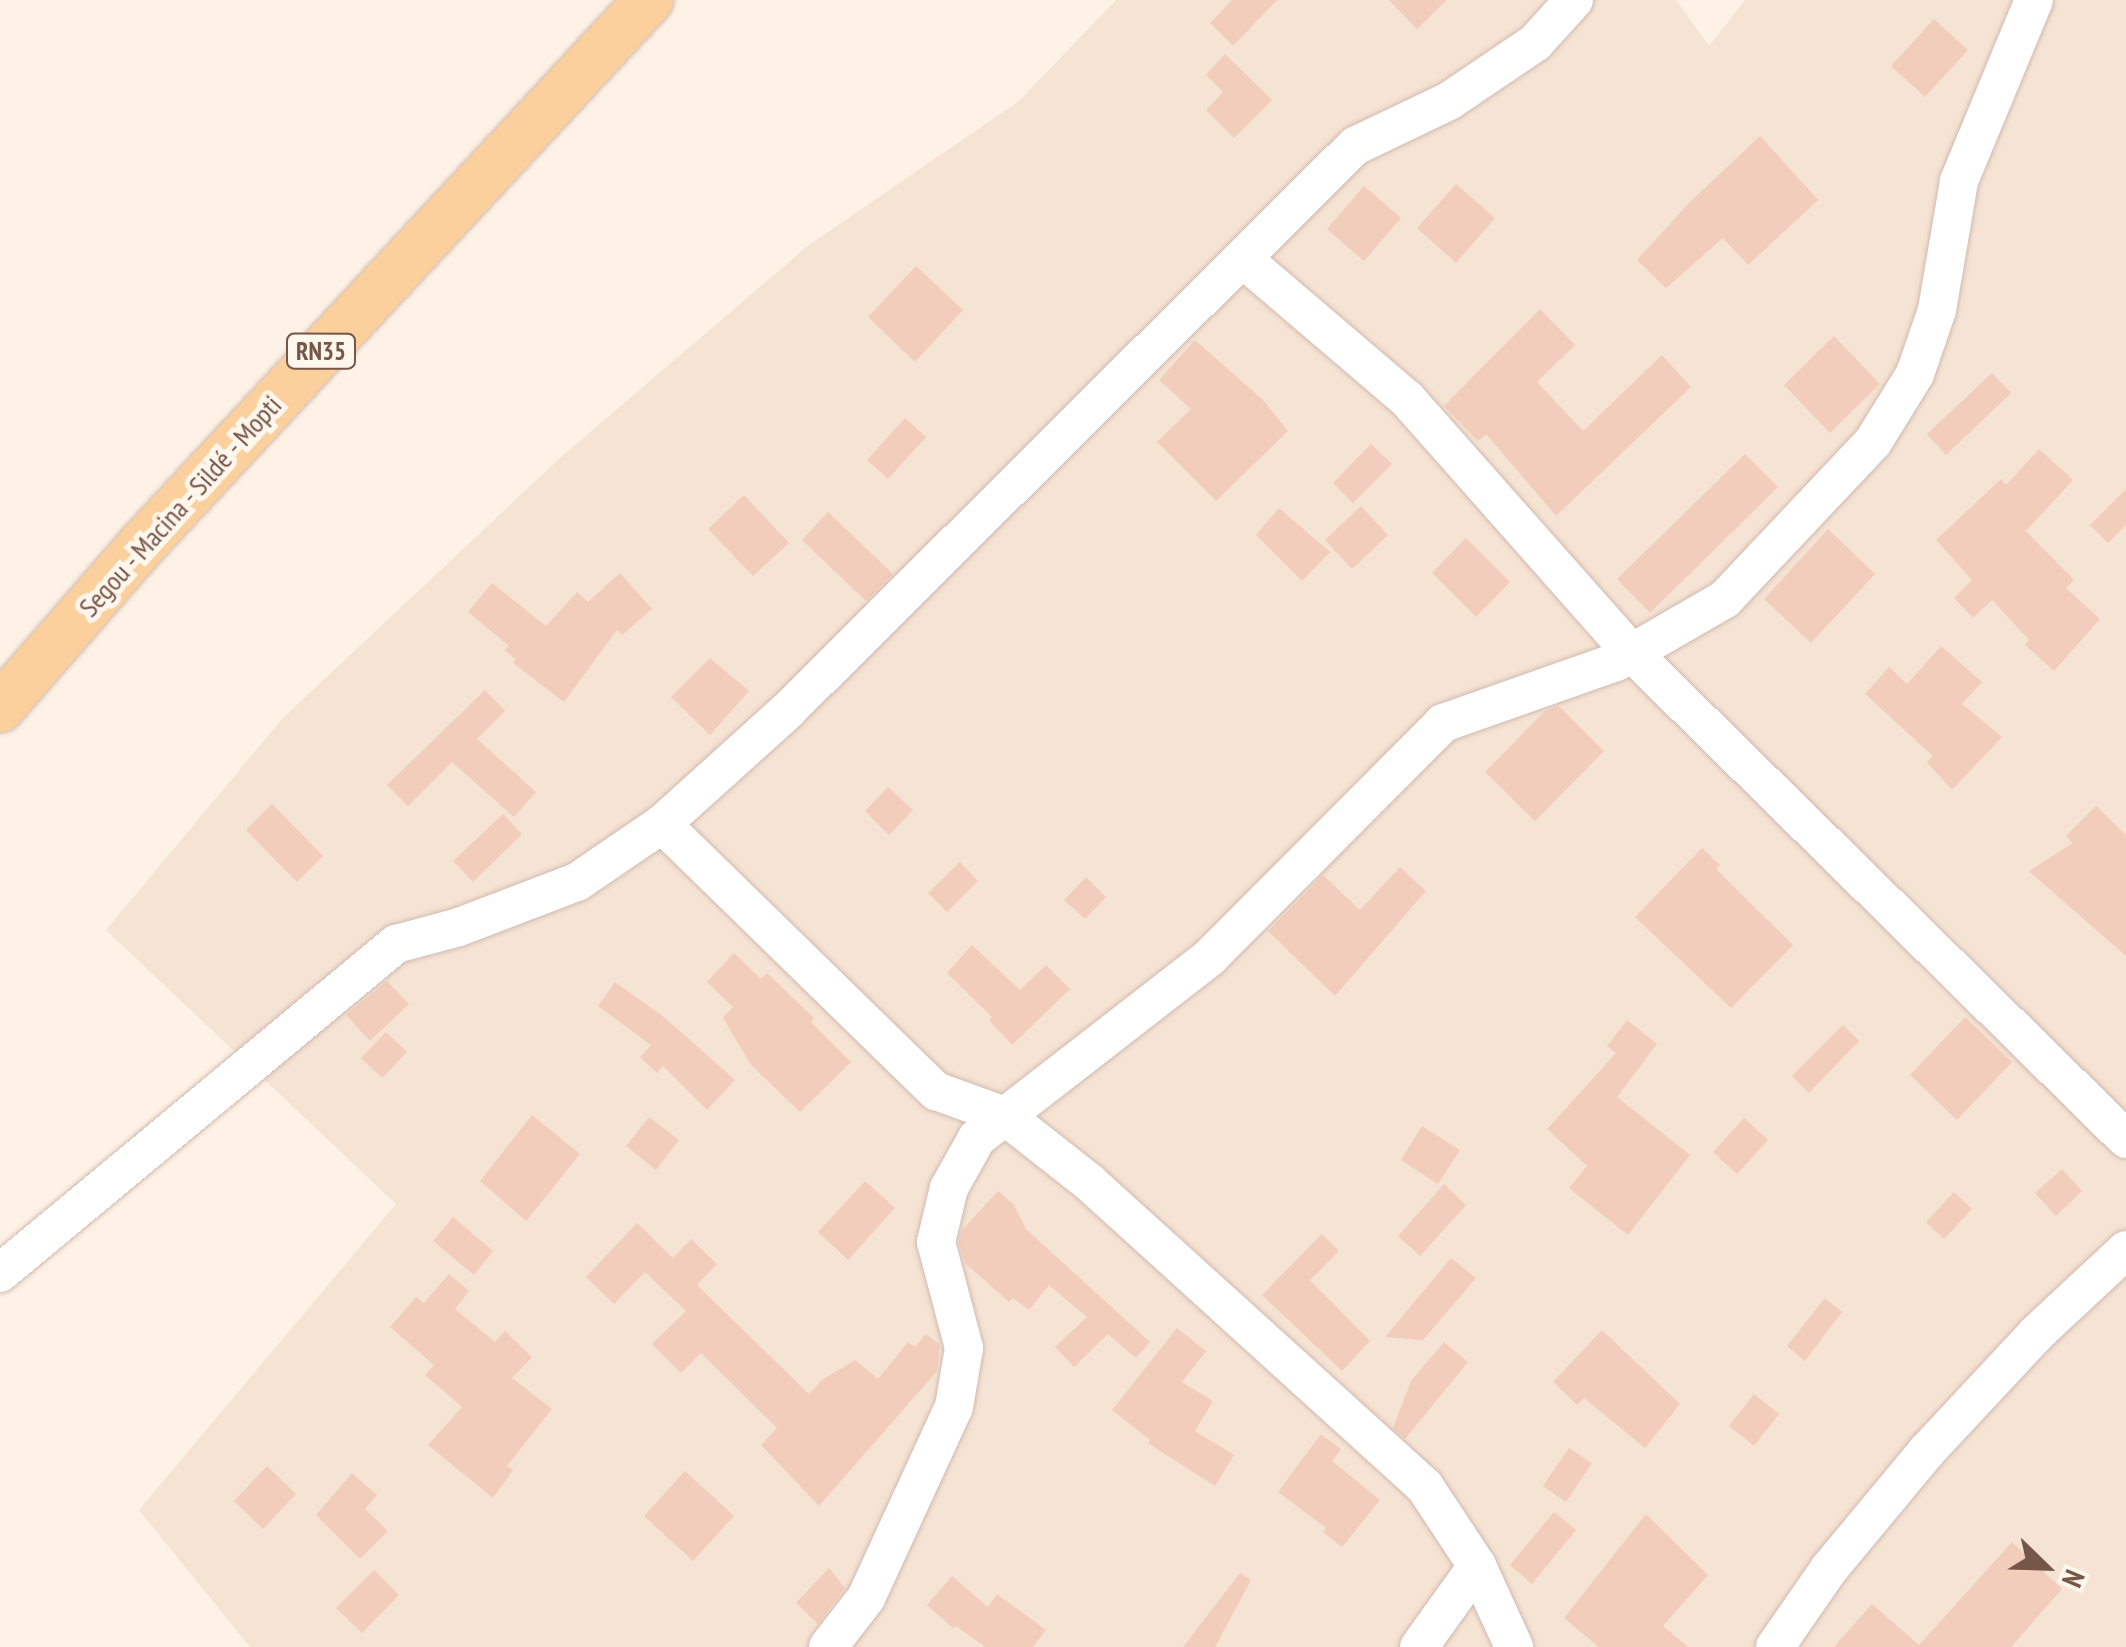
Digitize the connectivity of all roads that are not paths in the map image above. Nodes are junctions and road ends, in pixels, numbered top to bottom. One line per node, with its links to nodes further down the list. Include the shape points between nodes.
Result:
1 (649, 0): 6 (main road, Segou - Macina - Sildé - Mopti / RN35, via 153,533)
2 (1574, 0): 4 (street, via 1535,44 1449,101 1355,146)
3 (2034, 0): 5 (street, via 1959,181 1937,310 1915,374 1873,442 1724,598)
4 (1243, 258): 5 (street, via 1407,399); 7 (street, via 788,710)
5 (1632, 654): 8 (street, via 1443,723 1210,957); 9 (street)
6 (0, 708)
7 (662, 824): 8 (street, via 936,1092); 11 (street, via 577,882 396,944)
8 (1005, 1116): 12 (street, via 1090,1183 1425,1488); 13 (street, via 977,1138 949,1188 936,1242 964,1348 954,1407 866,1598)
9 (2126, 1139)
10 (2126, 1250): 16 (street, via 1927,1451)
11 (0, 1273)
12 (1477, 1566): 14 (street); 15 (street)
13 (828, 1647)
14 (1420, 1647)
15 (1514, 1647)
16 (1776, 1647)

